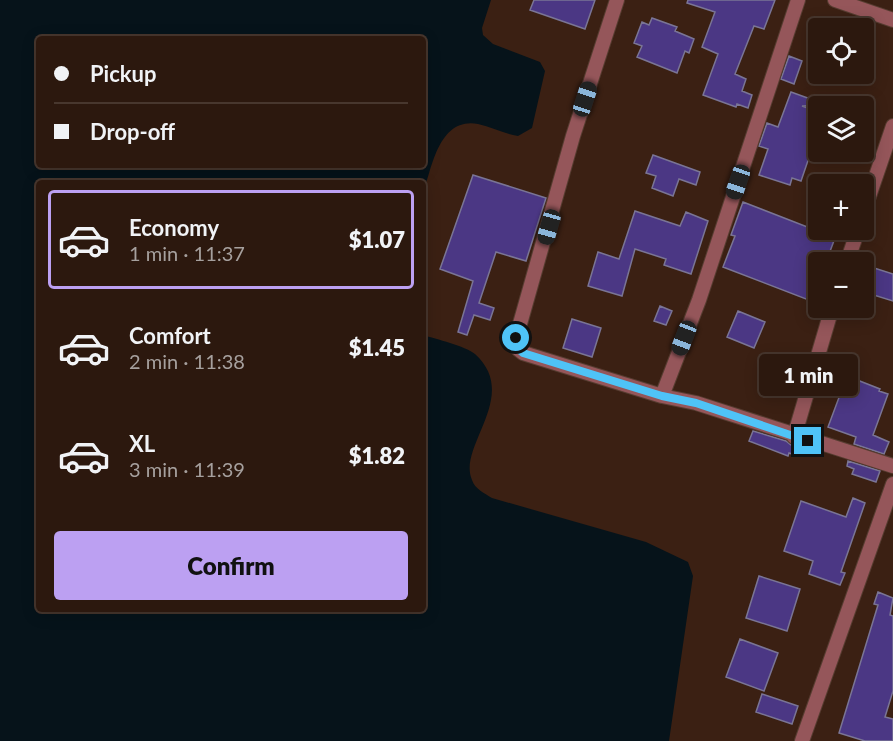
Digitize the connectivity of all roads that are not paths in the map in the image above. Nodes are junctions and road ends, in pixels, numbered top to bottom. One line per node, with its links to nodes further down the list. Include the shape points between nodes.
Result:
1 (617, 0): 8 (street, via 573,136 516,343 523,353)
2 (798, 0): 8 (street, via 699,300)
3 (835, 0): 4 (street)
4 (893, 20)
5 (893, 126): 6 (street)
6 (874, 182)
7 (829, 318): 9 (street)
8 (662, 396): 9 (street, via 696,403)
9 (794, 437): 10 (street)
10 (893, 466)
11 (893, 484): 12 (street)
12 (802, 741)

